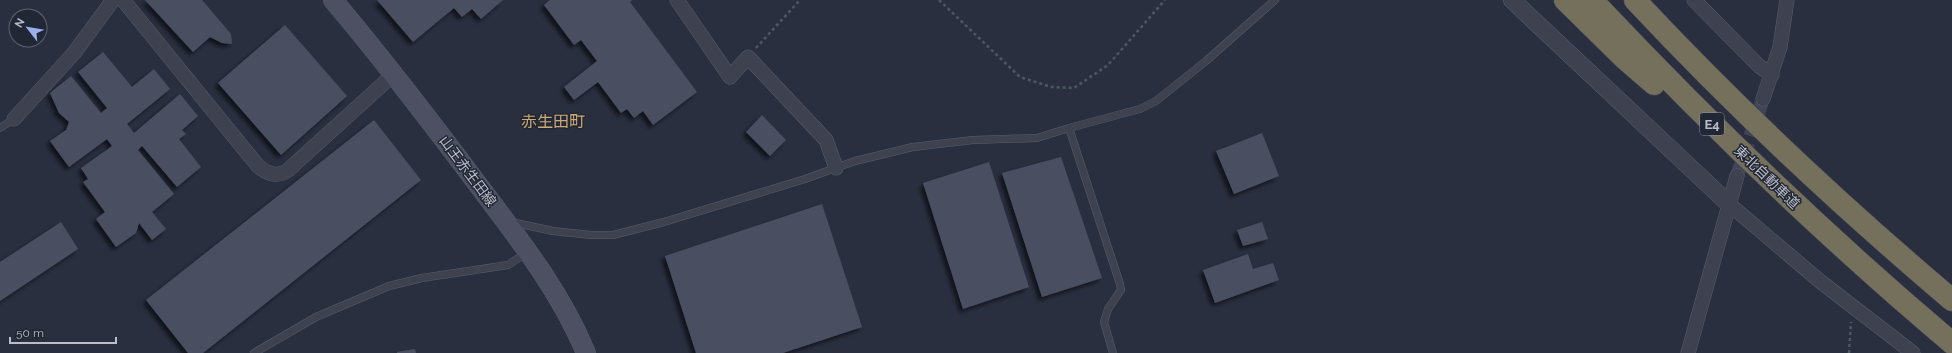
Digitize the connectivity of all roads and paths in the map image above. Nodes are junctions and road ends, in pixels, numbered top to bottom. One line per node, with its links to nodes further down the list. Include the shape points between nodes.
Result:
1 (113, 0): 19 (street, via 74,53)
2 (123, 0): 16 (street, via 266,173 281,174 287,171)
3 (333, 0): 16 (main road, 山王赤生田線)
4 (677, 0): 15 (street, via 730,78)
5 (800, 0): 15 (path)
6 (939, 0): 7 (path, via 1020,77 1051,87 1074,88 1108,65)
7 (1165, 0)
8 (1275, 0): 21 (lane, via 1206,61 1148,107)
9 (1512, 0): 25 (street)
10 (1565, 0): 22 (highway, via 1624,58 1678,105)
11 (1592, 0): 22 (highway, 東北自動車道 / E4)
12 (1635, 0): 28 (highway, E4, via 1832,195)
13 (1694, 0): 17 (street, via 1759,66)
14 (1787, 0): 17 (street, via 1780,47)
15 (748, 58): 23 (street, via 826,140)
16 (394, 74): 26 (main road, 山王赤生田線)
17 (1772, 74): 18 (street)
18 (1763, 99)
19 (14, 119): 20 (lane)
20 (0, 128)
21 (1069, 128): 23 (lane, via 1037,138 973,140 914,147); 33 (lane, via 1120,284 1121,290 1108,309 1104,322)
22 (1737, 148): 30 (highway, 東北自動車道 / E4, via 1838,244)
23 (836, 168): 26 (lane, via 644,228 613,235 553,231)
24 (1737, 176): 25 (street)
25 (1729, 204): 29 (street); 34 (street)
26 (506, 222): 27 (main road, 山王赤生田線)
27 (528, 252): 31 (lane, via 508,265 422,278 389,286 316,317); 32 (main road, 山王赤生田線, via 566,310)
28 (1952, 300)
29 (1852, 307): 35 (path); 36 (street)
30 (1952, 343)
31 (254, 353)
32 (586, 353)
33 (1113, 353)
34 (1688, 353)
35 (1849, 353)
36 (1913, 353)

